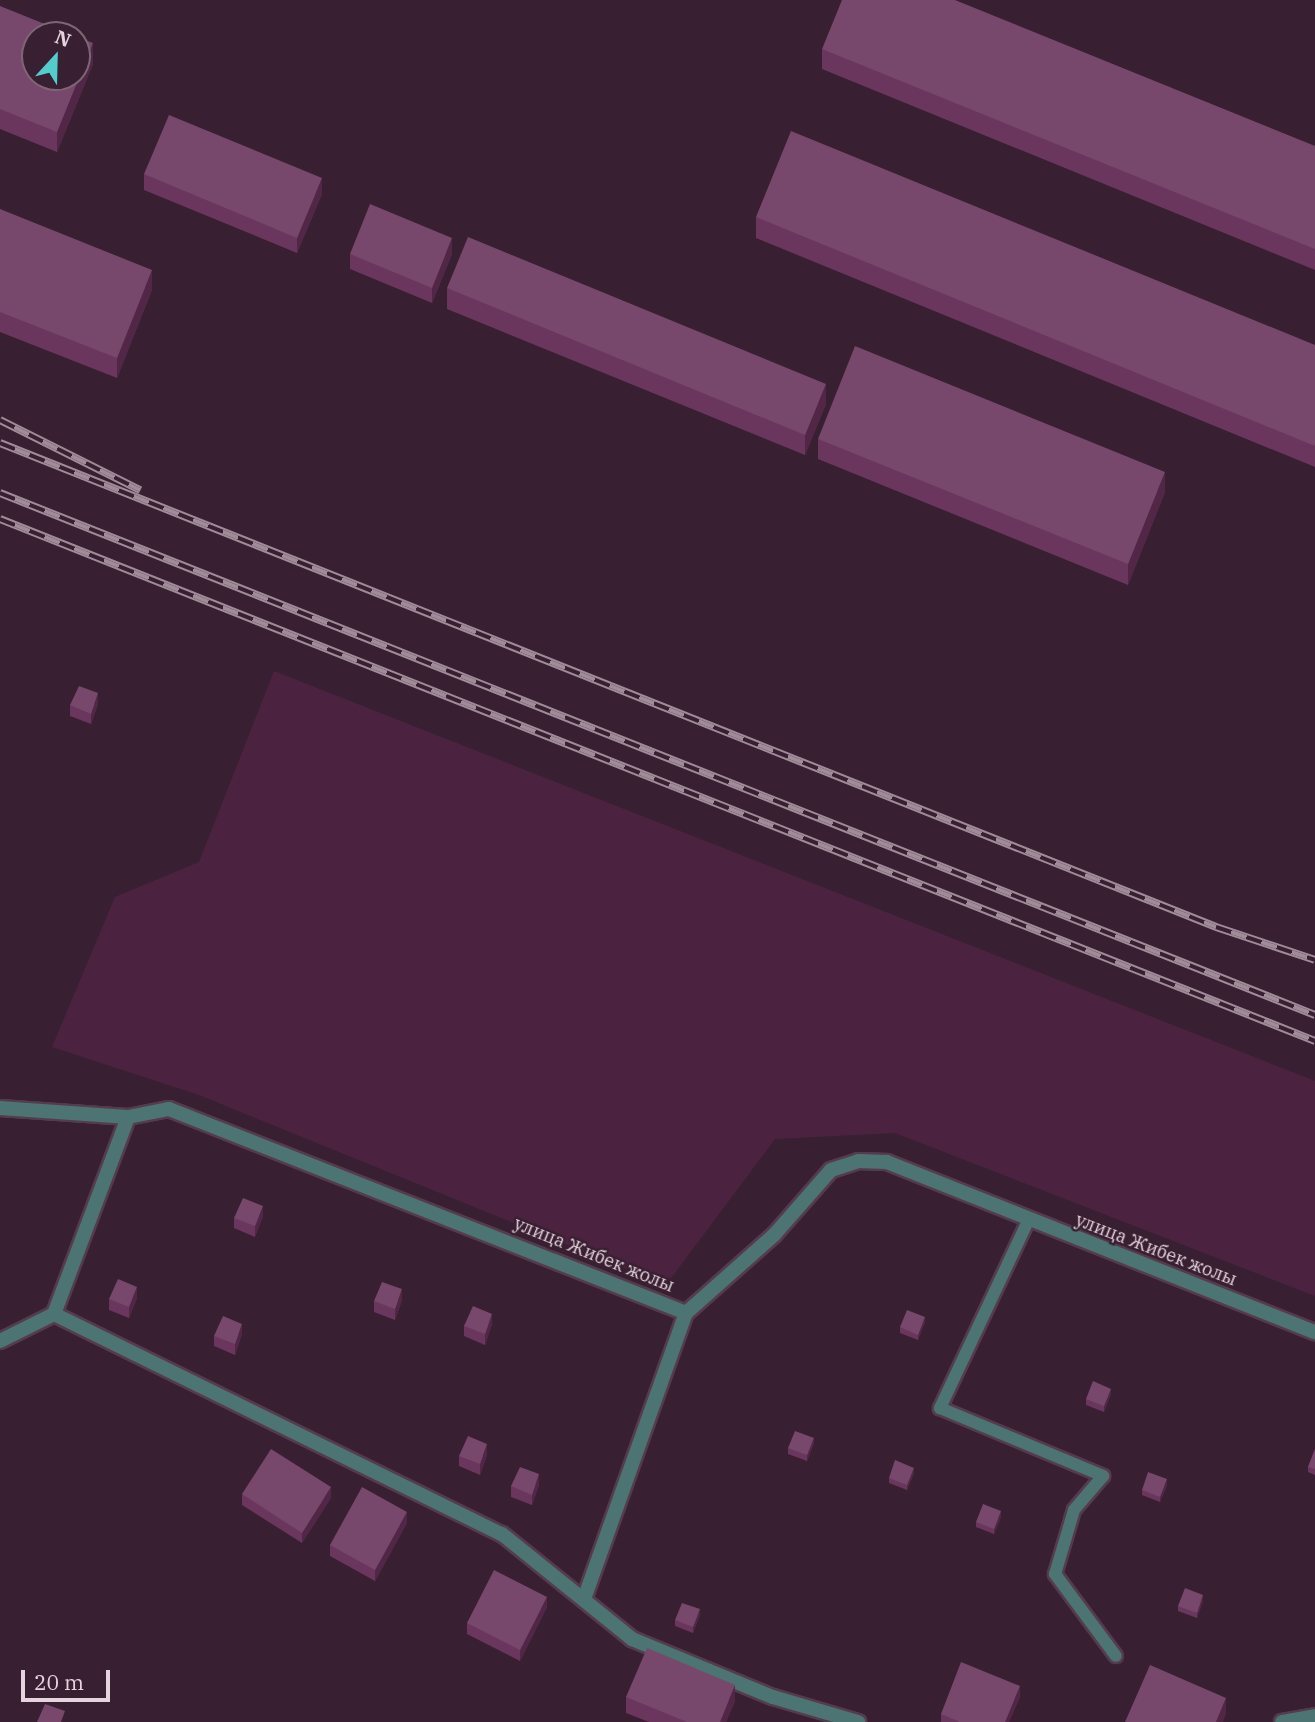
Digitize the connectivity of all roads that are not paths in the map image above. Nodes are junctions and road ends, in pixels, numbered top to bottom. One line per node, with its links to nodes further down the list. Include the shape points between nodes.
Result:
1 (0, 1108): 2 (street, улица Жибек жолы)
2 (128, 1117): 4 (street, улица Жибек жолы, via 169,1109 206,1121); 5 (street)
3 (1028, 1221): 4 (street, улица Жибек жолы, via 887,1162 858,1161 831,1170 774,1236); 6 (street, улица Жибек жолы); 9 (lane, via 940,1408 1103,1476 1074,1510 1055,1574)
4 (686, 1313): 8 (street)
5 (54, 1314): 7 (street); 8 (street, via 502,1534)
6 (1315, 1332)
7 (0, 1342)
8 (584, 1599): 11 (street, via 632,1639 772,1697)
9 (1116, 1656)
10 (1315, 1716): 12 (street)
11 (858, 1722)
12 (1282, 1722)

